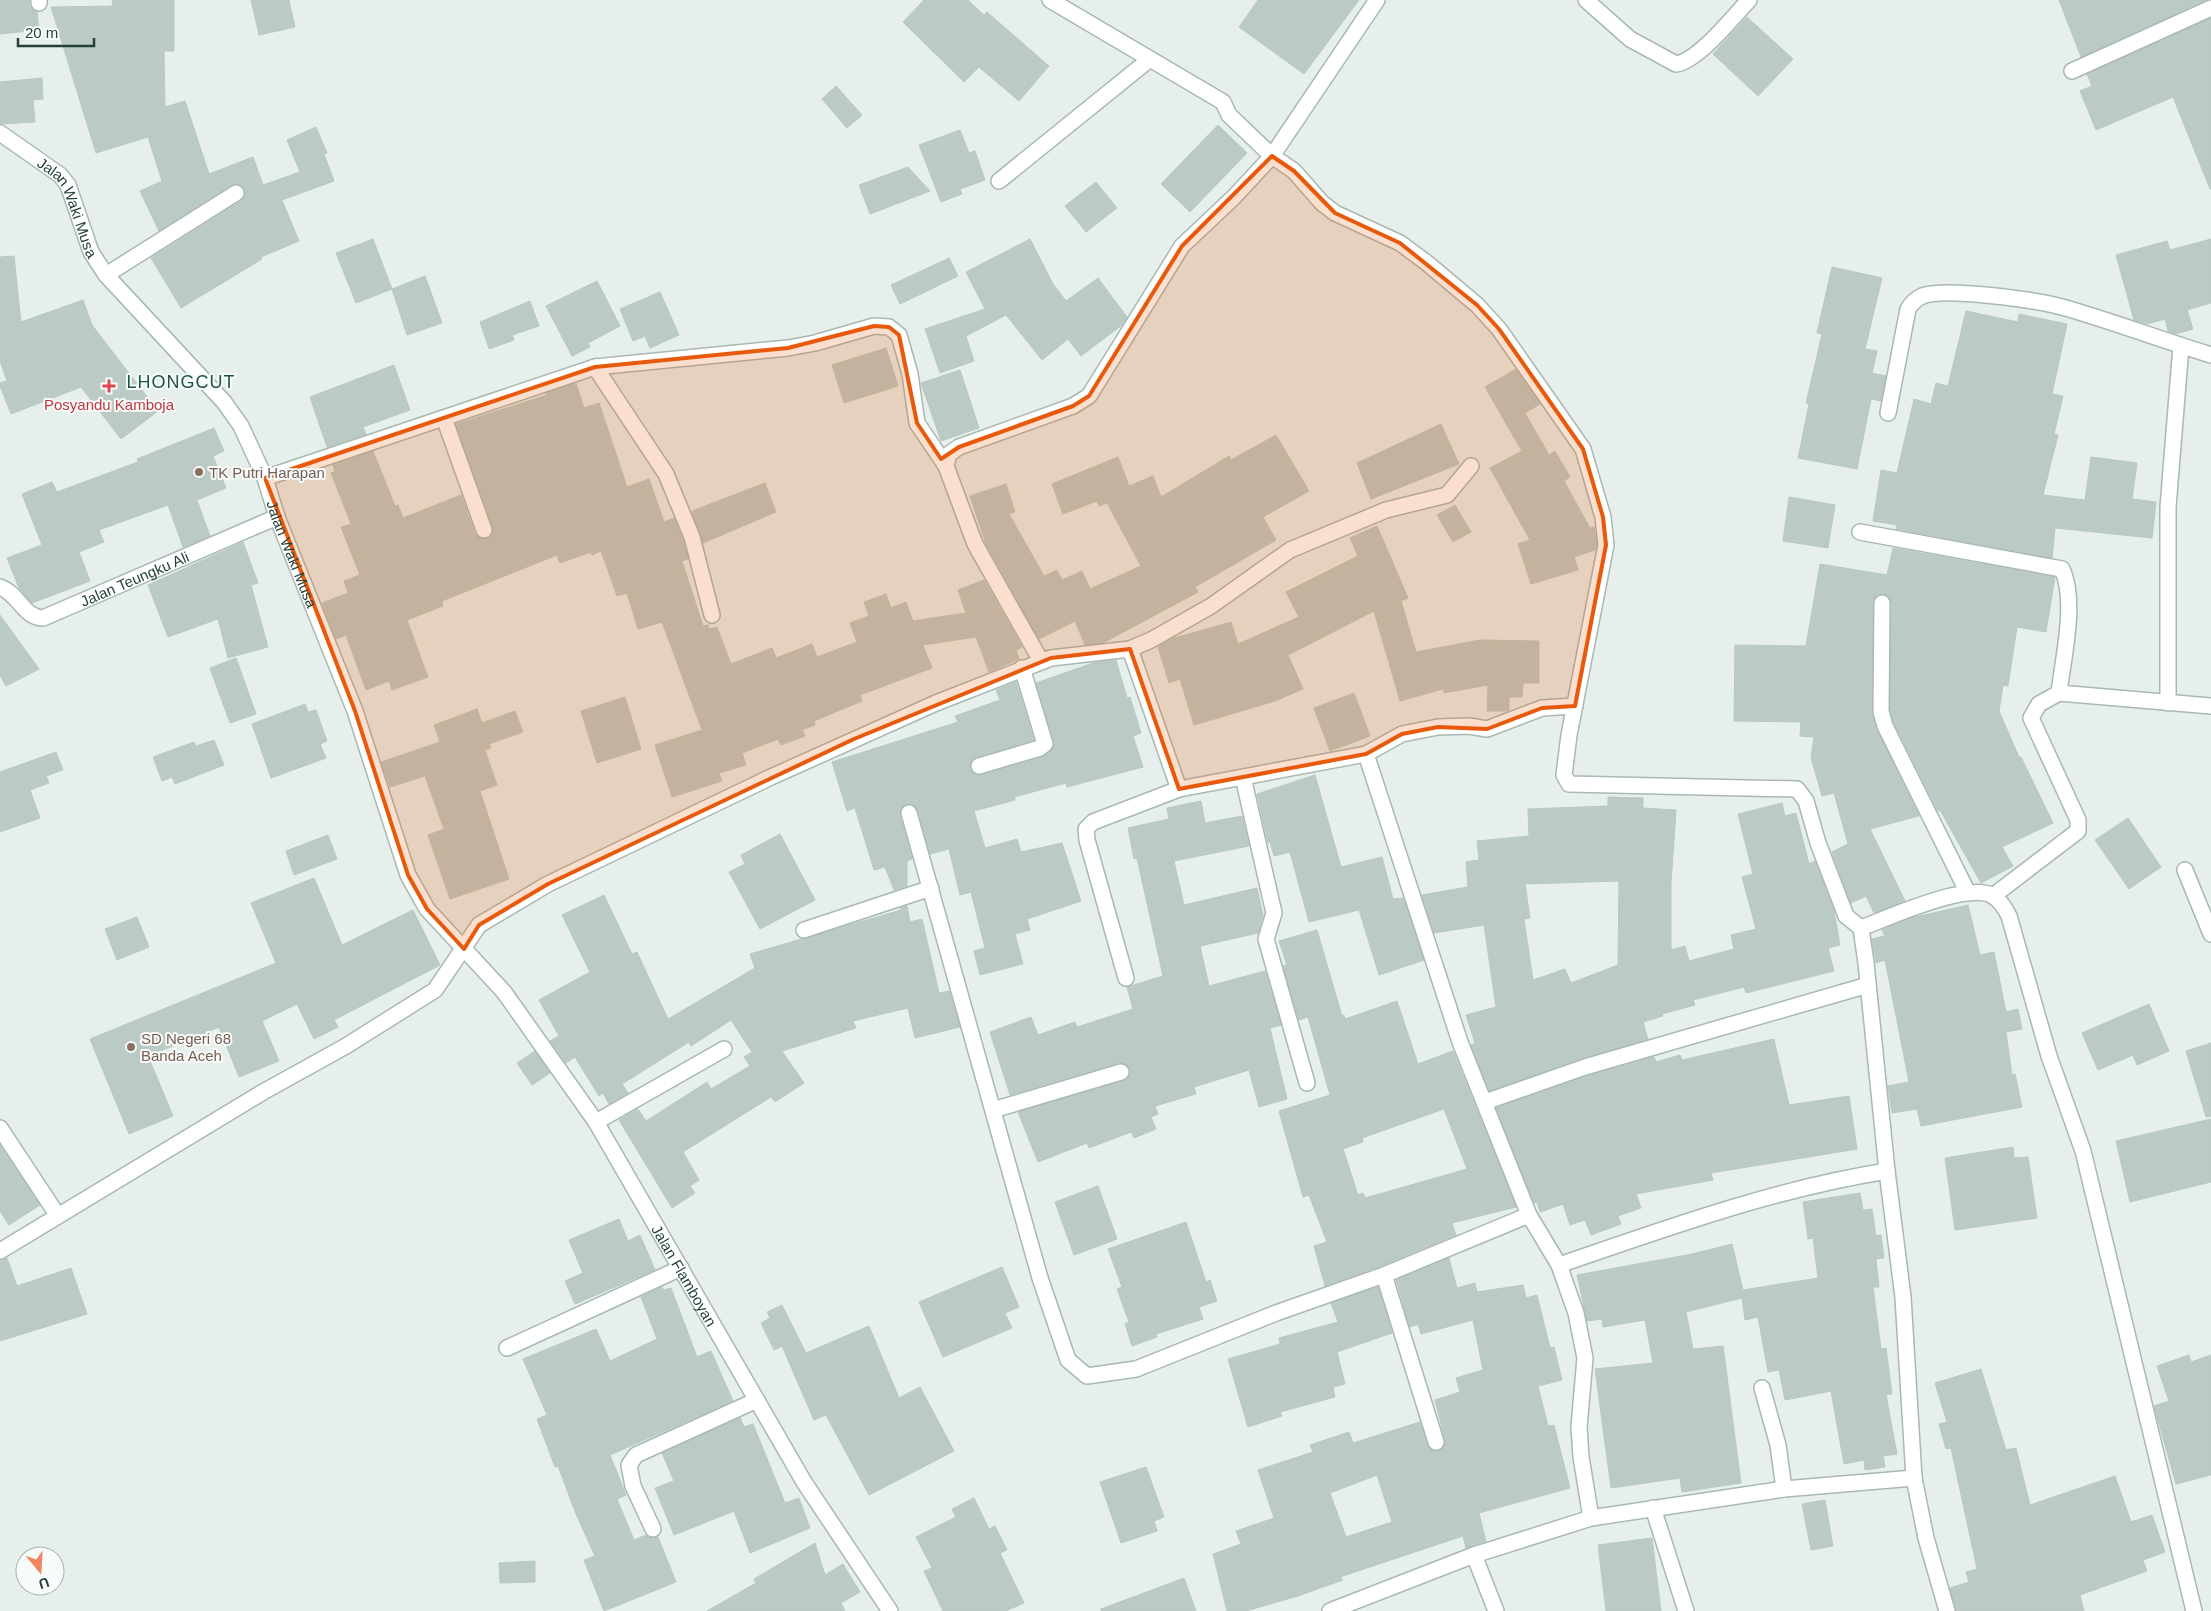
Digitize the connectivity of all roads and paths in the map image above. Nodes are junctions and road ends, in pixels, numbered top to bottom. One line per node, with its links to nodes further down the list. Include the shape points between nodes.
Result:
1 (1050, 0): 6 (street)
2 (1377, 0): 9 (street)
3 (1586, 0): 4 (street, via 1630,39 1676,64 1699,51)
4 (1749, 0)
5 (2211, 8): 7 (street)
6 (1150, 59): 9 (street, via 1223,102 1228,115); 10 (street)
7 (2072, 71)
8 (0, 132): 12 (street, Jalan Waki Musa, via 60,175 68,185 91,252)
9 (1272, 156): 18 (street, via 1182,246 1088,396 1073,406 959,447 948,454); 32 (street, via 1294,171 1335,213 1400,243 1477,305 1499,329 1583,449 1603,517 1606,545)
10 (999, 181)
11 (236, 193): 12 (street)
12 (106, 275): 20 (street, Jalan Waki Musa, via 224,402 241,426)
13 (2181, 346): 14 (street); 16 (street, via 2060,306 1997,297 1929,294 1920,297 1908,309); 31 (street, via 2168,507)
14 (2211, 355)
15 (595, 367): 17 (street); 18 (street, via 788,348 874,326 889,327 899,335 910,374 917,423); 26 (street, via 666,474 692,537)
16 (1888, 413)
17 (444, 418): 20 (street); 22 (street)
18 (946, 466): 28 (street, via 975,544)
19 (1471, 466): 27 (street, via 1447,495 1386,510 1290,550 1211,606)
20 (265, 478): 21 (street, Jalan Waki Musa)
21 (277, 517): 24 (street, Jalan Teungku Ali, via 43,618 30,614 14,594); 46 (street, Jalan Waki Musa, via 355,711 408,875 427,909)
22 (484, 530)
23 (1860, 532): 30 (street, via 2062,569 2070,597)
24 (0, 586)
25 (1882, 603): 41 (street, via 1881,711 1884,726)
26 (712, 615)
27 (1130, 649): 28 (street); 37 (street)
28 (1041, 660): 29 (street)
29 (1022, 668): 35 (street, via 1045,744); 46 (street, via 837,746 548,884 479,925)
30 (2060, 693): 31 (street); 42 (street, via 2039,704 2031,723 2079,828 2075,835)
31 (2168, 703): 33 (street)
32 (1575, 706): 34 (street, via 1542,708 1487,729 1438,727 1402,734); 43 (street, via 1564,775 1569,784 1797,789 1806,801 1846,916)
33 (2211, 706)
34 (1366, 754): 36 (street); 52 (street, via 1460,1042)
35 (979, 766)
36 (1242, 777): 37 (street); 51 (street, via 1274,913 1266,939)
37 (1179, 789): 47 (street, via 1093,822 1086,829)
38 (909, 813): 40 (street)
39 (2185, 870): 45 (street)
40 (931, 888): 44 (street); 53 (street)
41 (1968, 893): 42 (street); 43 (street, via 1953,894)
42 (1993, 896): 78 (street, via 2002,903 2013,927 2049,1056 2083,1151)
43 (1861, 928): 48 (street)
44 (804, 930)
45 (2211, 934)
46 (464, 949): 54 (street, Jalan Flamboyan, via 504,992); 58 (street, via 435,990)
47 (1126, 978)
48 (1868, 984): 52 (street, via 1603,1061); 56 (street)
49 (724, 1049): 54 (street)
50 (1121, 1072): 53 (street)
51 (1308, 1084)
52 (1485, 1102): 57 (street)
53 (993, 1110): 62 (street, via 1040,1278 1068,1360 1087,1376 1136,1369 1276,1312)
54 (596, 1122): 61 (street, Jalan Flamboyan)
55 (0, 1128): 58 (street)
56 (1887, 1171): 60 (street, via 1834,1180 1729,1208); 67 (street, via 1903,1297)
57 (1529, 1215): 60 (street); 62 (street)
58 (58, 1216): 59 (street)
59 (0, 1251)
60 (1559, 1265): 70 (street, via 1576,1313 1585,1358 1579,1427)
61 (681, 1268): 63 (street); 65 (street, Jalan Flamboyan)
62 (1384, 1275): 66 (street)
63 (507, 1348)
64 (1762, 1388): 68 (street, via 1778,1445)
65 (757, 1400): 71 (street, via 636,1455 629,1466 633,1486); 73 (street, Jalan Flamboyan, via 804,1482)
66 (1436, 1442)
67 (1914, 1478): 68 (street); 77 (street, via 1926,1538)
68 (1784, 1488): 69 (street)
69 (1653, 1508): 70 (street); 76 (street)
70 (1592, 1518): 72 (street)
71 (652, 1529)
72 (1474, 1555): 74 (street); 75 (street)
73 (890, 1611)
74 (1330, 1611)
75 (1496, 1611)
76 (1686, 1611)
77 (1947, 1611)
78 (2194, 1611)

